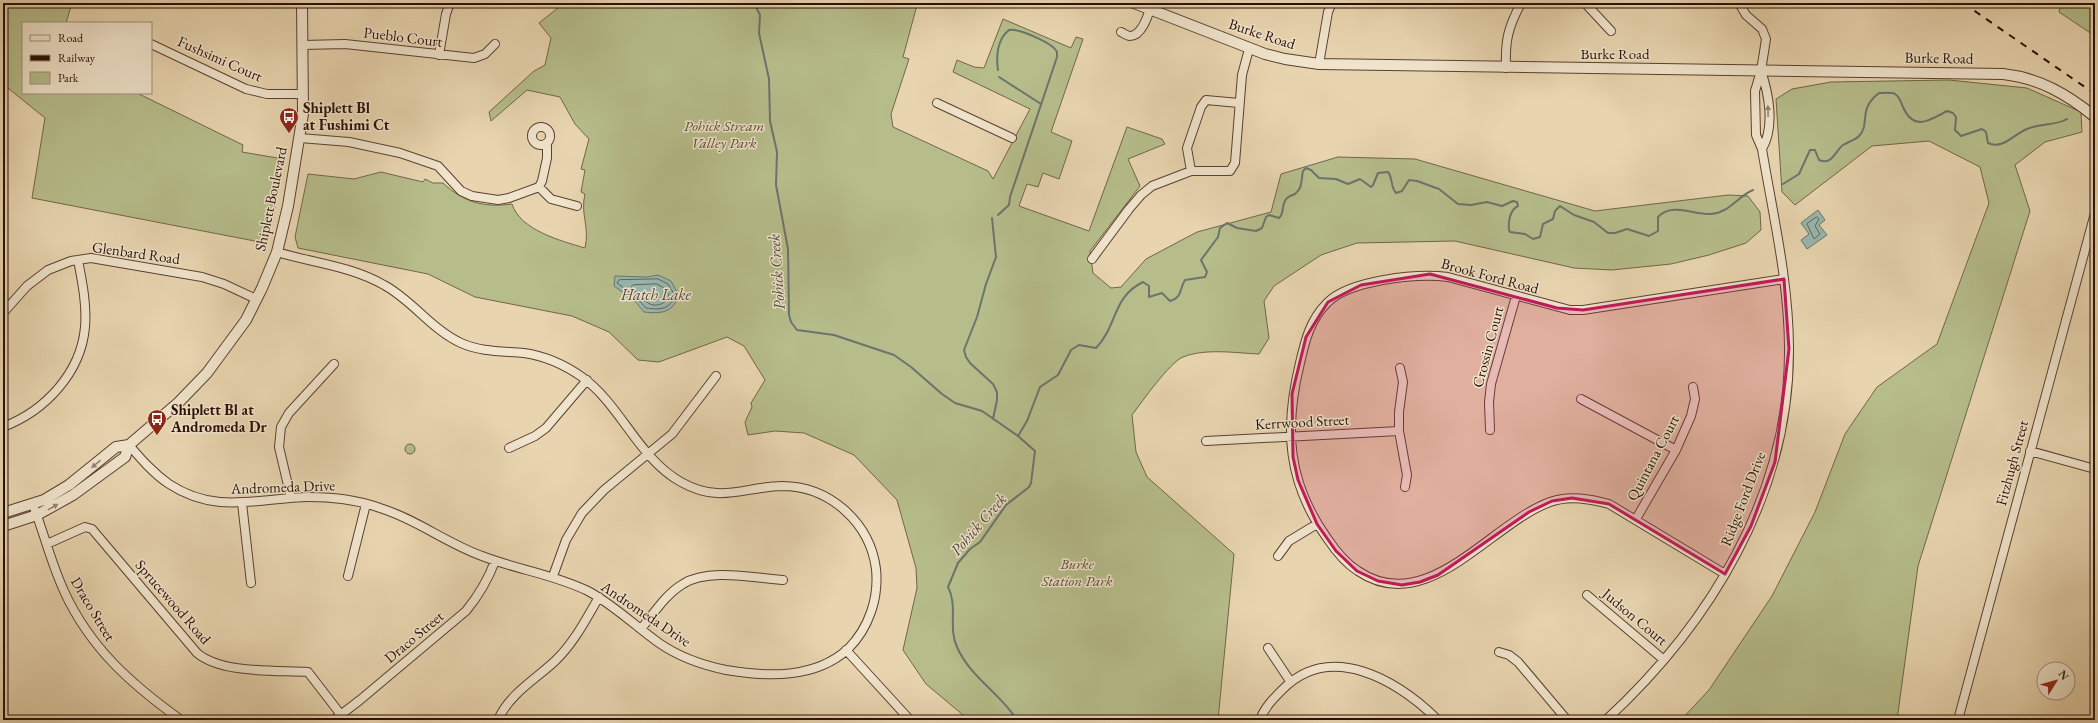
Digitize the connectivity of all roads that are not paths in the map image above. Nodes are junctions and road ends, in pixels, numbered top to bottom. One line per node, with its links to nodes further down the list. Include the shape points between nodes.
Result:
1 (302, 3): 13 (street, Shiplett Boulevard)
2 (450, 3): 15 (street)
3 (1134, 3): 8 (street, Burke Road)
4 (1332, 3): 16 (street, via 1328,12)
5 (1521, 3): 17 (street, via 1507,33)
6 (1585, 3): 9 (street)
7 (1739, 3): 18 (street, via 1746,15 1758,24 1765,34 1766,44)
8 (1151, 6): 10 (street, via 1143,26 1136,34 1130,36); 14 (street, Burke Road)
9 (1611, 31)
10 (1121, 32)
11 (152, 44): 19 (street, Fushsimi Court, via 246,89 267,94)
12 (495, 44): 15 (street, Pueblo Court, via 485,54 474,58)
13 (303, 45): 15 (street, Pueblo Court, via 345,44); 19 (street, Shiplett Boulevard)
14 (1250, 49): 16 (street, Burke Road, via 1281,58); 21 (street, via 1242,76)
15 (439, 55)
16 (1320, 64): 17 (street, Burke Road)
17 (1506, 68): 18 (street, Burke Road)
18 (1761, 71): 22 (street, Burke Road, via 2014,76 2056,90); 26 (street, Ridge Ford Drive, via 1755,91 1756,135); 26 (street, Ridge Ford Drive, one-way to 18, via 1768,138 1768,90)
19 (303, 94): 23 (street, Shiplett Boulevard)
20 (937, 103): 24 (street)
21 (1239, 103): 27 (street, via 1206,100 1186,148); 27 (street, via 1235,163 1230,171)
22 (2095, 117)
23 (300, 138): 28 (street, via 349,142 400,153 438,166 461,191 472,196 487,199 509,198); 31 (street, Shiplett Boulevard)
24 (1012, 138)
25 (547, 143): 28 (street, via 547,158)
26 (1762, 149): 34 (street, Ridge Ford Drive)
27 (1191, 170): 32 (street, via 1146,190)
28 (539, 187): 29 (street, via 551,199)
29 (577, 206)
30 (2095, 213): 52 (street, Fitzhugh Street)
31 (277, 252): 36 (street, Shiplett Boulevard); 41 (street, Andromeda Drive, via 307,262 357,272 382,283 440,330 460,342 487,351 543,357 567,367)
32 (1092, 259)
33 (78, 260): 36 (street, Glenbard Road, via 104,259 202,277); 37 (street, Glenbard Road, via 58,265 38,276); 44 (street, via 84,296 85,326 78,357 70,374 56,392 39,406)
34 (1784, 279): 35 (street, Brook Ford Road, via 1583,310 1557,308); 68 (street, Ridge Ford Drive, via 1789,349 1787,389 1775,462 1751,526)
35 (1516, 296): 45 (street, Crossin Court, via 1491,384); 47 (street, Brook Ford Road, via 1430,274 1361,285 1338,294 1319,312 1306,337 1292,394)
36 (256, 299): 49 (street, Shiplett Boulevard, via 237,334 207,373 179,402)
37 (3, 313)
38 (334, 364): 56 (street, via 288,413 281,427 279,447)
39 (1400, 368): 46 (street, via 1404,382)
40 (716, 376): 53 (street, via 672,434)
41 (587, 380): 50 (street, via 546,428); 53 (street, Andromeda Drive)
42 (1693, 387): 51 (street, Quintana Court, via 1695,406)
43 (1581, 399): 51 (street)
44 (3, 427)
45 (1490, 430)
46 (1399, 431): 47 (street, Kerrwood Street); 55 (street, via 1407,475)
47 (1291, 437): 48 (street, Kerrwood Street); 63 (street, Brook Ford Road, via 1298,480)
48 (1206, 441)
49 (129, 445): 57 (street, Andromeda Drive, via 150,470 178,489 214,502); 59 (street, Shiplett Boulevard, one-way to 59, via 116,447 69,485); 61 (street, Shiplett Boulevard, one-way to 49, via 73,495 125,457)
50 (509, 448)
51 (1676, 450): 62 (street, Quintana Court)
52 (2030, 451): 54 (street); 90 (street, Fitzhugh Street)
53 (649, 454): 70 (street, via 604,490 582,513 566,540); 77 (street, Andromeda Drive, via 669,475 699,490 728,494 774,487 795,487 824,496 849,513 862,529 870,546 877,583 875,602 869,619)
54 (2095, 469)
55 (1405, 487)
56 (291, 498): 57 (street, Andromeda Drive); 58 (street, Andromeda Drive, via 323,498)
57 (242, 504): 72 (street)
58 (366, 504): 67 (street, Andromeda Drive, via 396,514 466,550); 69 (street)
59 (33, 505): 60 (street, Shiplett Boulevard); 61 (street, Draco Street)
60 (3, 513)
61 (37, 515): 64 (street, Shiplett Boulevard); 65 (street, Draco Street)
62 (1636, 519): 63 (street, Brook Ford Road, via 1609,504 1593,499 1572,498 1552,501 1529,512 1438,575 1402,585 1378,581 1357,571 1336,551); 68 (street, Brook Ford Road)
63 (1317, 524): 66 (street, via 1289,541)
64 (3, 526)
65 (47, 544): 81 (street, Sprucewood Road, via 85,526 92,529 204,659 223,667 308,672); 82 (street, Draco Street, via 70,604 105,656 136,686)
66 (1278, 556)
67 (495, 561): 70 (street, Andromeda Drive); 81 (street, Draco Street, via 490,577 479,596 466,611)
68 (1725, 574): 79 (street, Ridge Ford Drive, via 1698,617)
69 (348, 576)
70 (552, 576): 74 (street, Andromeda Drive)
71 (784, 580): 75 (street, via 713,575 695,578 672,592)
72 (251, 583)
73 (1587, 595): 79 (street, Judson Court)
74 (599, 597): 75 (street, Andromeda Drive); 84 (street, via 569,645 556,660 514,696)
75 (641, 629): 77 (street, Andromeda Drive, via 681,656 730,671 798,674 823,665)
76 (1268, 648): 80 (street)
77 (846, 650): 85 (street)
78 (1499, 652): 88 (street, via 1509,655 1518,662)
79 (1664, 660): 89 (street, Ridge Ford Drive)
80 (1290, 681): 86 (street, via 1271,701); 87 (street, via 1325,668 1339,667 1368,672 1394,684 1421,703)
81 (343, 717): 83 (street, Draco Street)
82 (181, 720)
83 (334, 720)
84 (498, 720)
85 (910, 720)
86 (1260, 720)
87 (1438, 720)
88 (1567, 720)
89 (1606, 720)
90 (1958, 720)

